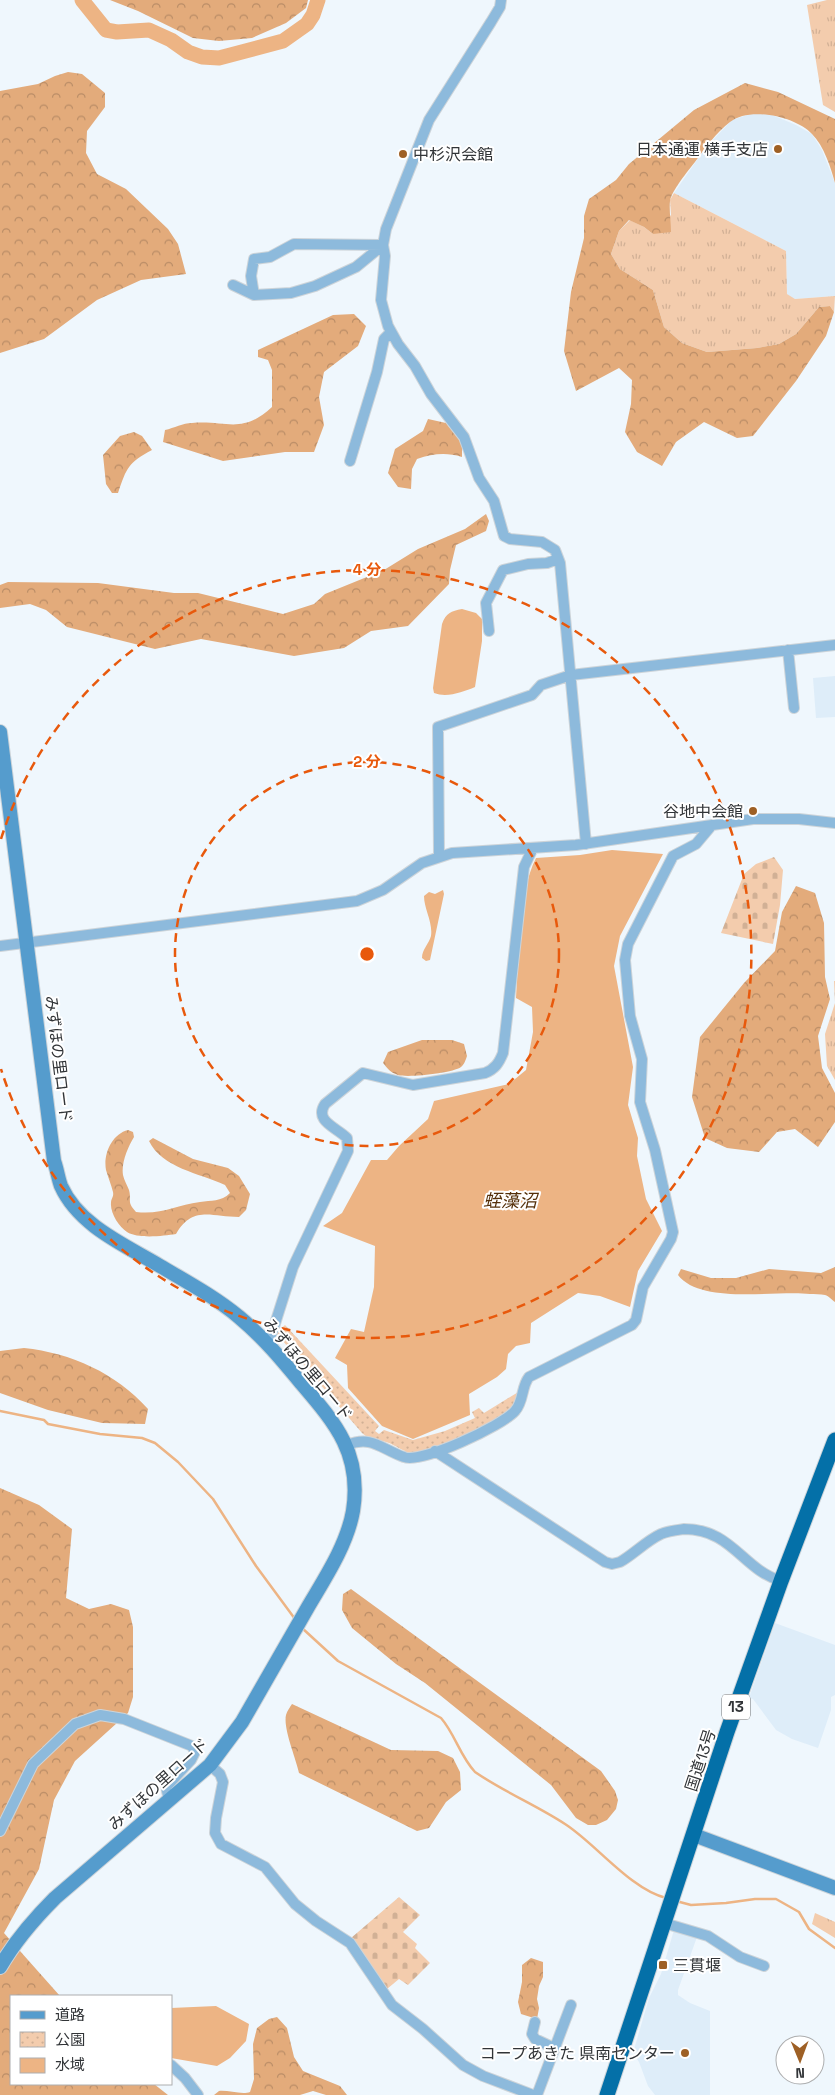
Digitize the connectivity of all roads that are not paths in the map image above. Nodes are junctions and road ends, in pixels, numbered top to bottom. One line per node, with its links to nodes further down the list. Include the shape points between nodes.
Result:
1 (501, 0): 2 (street, via 500,7 429,120 397,199)
2 (383, 245): 4 (street, via 356,267 315,286 291,293); 4 (street, via 294,244 270,257 254,258 251,276); 5 (street, via 381,300)
3 (233, 284): 4 (street)
4 (254, 295)
5 (391, 332): 6 (street, via 384,339); 7 (street, via 431,394 464,437 479,478 494,501 504,536 542,542 555,550)
6 (350, 461)
7 (558, 559): 8 (street, via 503,570 486,603); 11 (street)
8 (489, 631)
9 (835, 645): 10 (street)
10 (788, 650): 11 (street); 12 (street)
11 (571, 674): 16 (street); 18 (street, via 541,684 532,695 438,727)
12 (794, 708)
13 (0, 732): 19 (street, みずほの里ロード)
14 (835, 822): 15 (street, via 753,819)
15 (712, 825): 16 (street); 24 (street, via 696,844 673,856 628,944 625,960 630,1016 642,1059 640,1102 674,1232 643,1287 636,1320 632,1325 529,1377 513,1413 456,1445)
16 (586, 844): 17 (street)
17 (533, 848): 18 (street, via 478,850); 21 (street, via 524,867 503,1053 499,1062 485,1073 413,1085 364,1073 325,1104 321,1115 347,1138 348,1151 293,1267)
18 (439, 856): 19 (street, via 358,902)
19 (27, 943): 20 (street); 21 (street, みずほの里ロード, via 54,1161 61,1186 73,1206 91,1224 213,1297)
20 (0, 946)
21 (267, 1343): 23 (street, みずほの里ロード, via 336,1424)
22 (835, 1440): 25 (highway, 国道13号 / 13)
23 (347, 1445): 24 (street, via 365,1440 413,1459); 26 (street, みずほの里ロード, via 355,1491 346,1537 242,1722)
24 (435, 1451): 25 (street, via 605,1562 620,1562 663,1533 694,1529 720,1537 770,1578)
25 (781, 1581): 29 (highway, 国道13号 / 13)
26 (210, 1765): 27 (street, みずほの里ロード); 39 (street, via 223,1782 215,1834 221,1844 265,1867 295,1904 350,1943 392,2005 463,2065)
27 (169, 1800): 28 (street, via 166,1787 191,1760 195,1752 192,1746 124,1719 100,1715 75,1724 33,1764); 33 (street, みずほの里ロード, via 54,1898 33,1920)
28 (0, 1831)
29 (694, 1835): 30 (street); 31 (highway, 国道13号 / 13)
30 (835, 1888)
31 (666, 1918): 32 (street); 41 (highway, 国道13号 / 13)
32 (764, 1966)
33 (0, 1967)
34 (571, 2005): 36 (street)
35 (535, 2022): 36 (street, via 533,2037)
36 (554, 2048): 40 (street)
37 (172, 2066): 38 (street)
38 (198, 2095)
39 (532, 2095)
40 (537, 2095)
41 (607, 2095)

